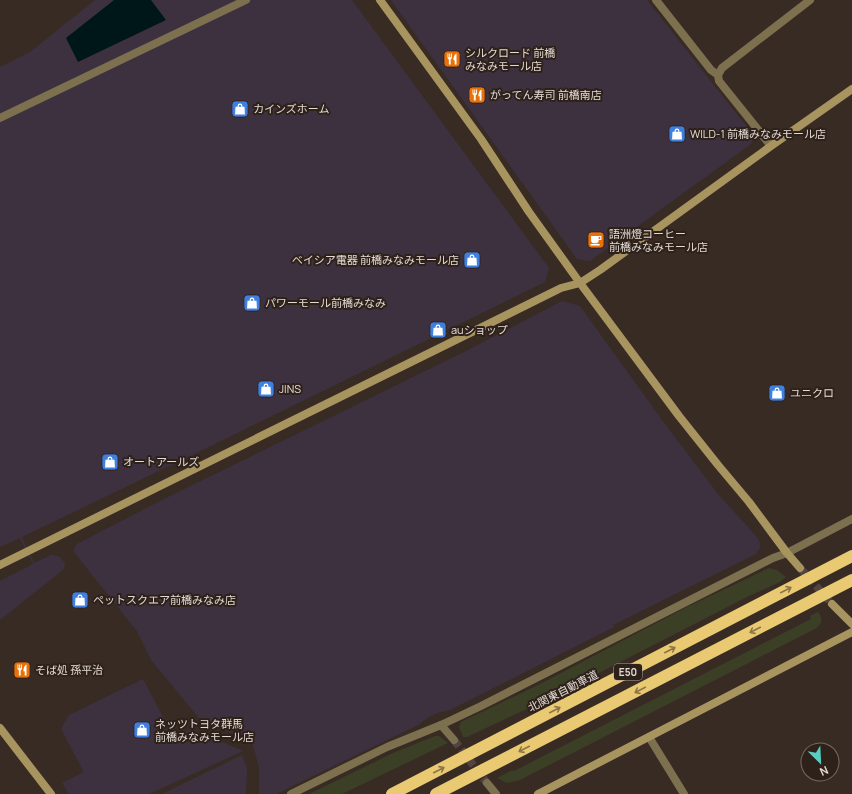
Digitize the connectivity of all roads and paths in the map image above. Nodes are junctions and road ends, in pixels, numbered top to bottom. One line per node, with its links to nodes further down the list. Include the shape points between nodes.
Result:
1 (246, 0): 7 (street)
2 (380, 0): 9 (street, via 481,139)
3 (656, 0): 5 (street, via 711,70)
4 (810, 0): 5 (street, via 722,68)
5 (718, 75): 8 (street, via 719,81)
6 (852, 89): 8 (street)
7 (0, 118)
8 (771, 146): 9 (street)
9 (580, 283): 11 (street, via 679,416); 13 (street, via 561,288)
10 (852, 519): 11 (street)
11 (787, 553): 14 (street); 19 (street, via 766,561)
12 (852, 556): 26 (highway, 北関東自動車道 / E50, one-way to 12)
13 (0, 565)
14 (800, 568)
15 (852, 580): 27 (highway, E50, one-way to 27)
16 (832, 604): 17 (street)
17 (852, 624)
18 (852, 632): 21 (street)
19 (441, 725): 22 (street); 25 (street, via 387,747)
20 (0, 728): 24 (street)
21 (648, 737): 29 (street); 30 (street)
22 (454, 740)
23 (487, 783): 28 (street)
24 (51, 794)
25 (291, 794)
26 (390, 794)
27 (436, 794)
28 (496, 794)
29 (538, 794)
30 (684, 794)

